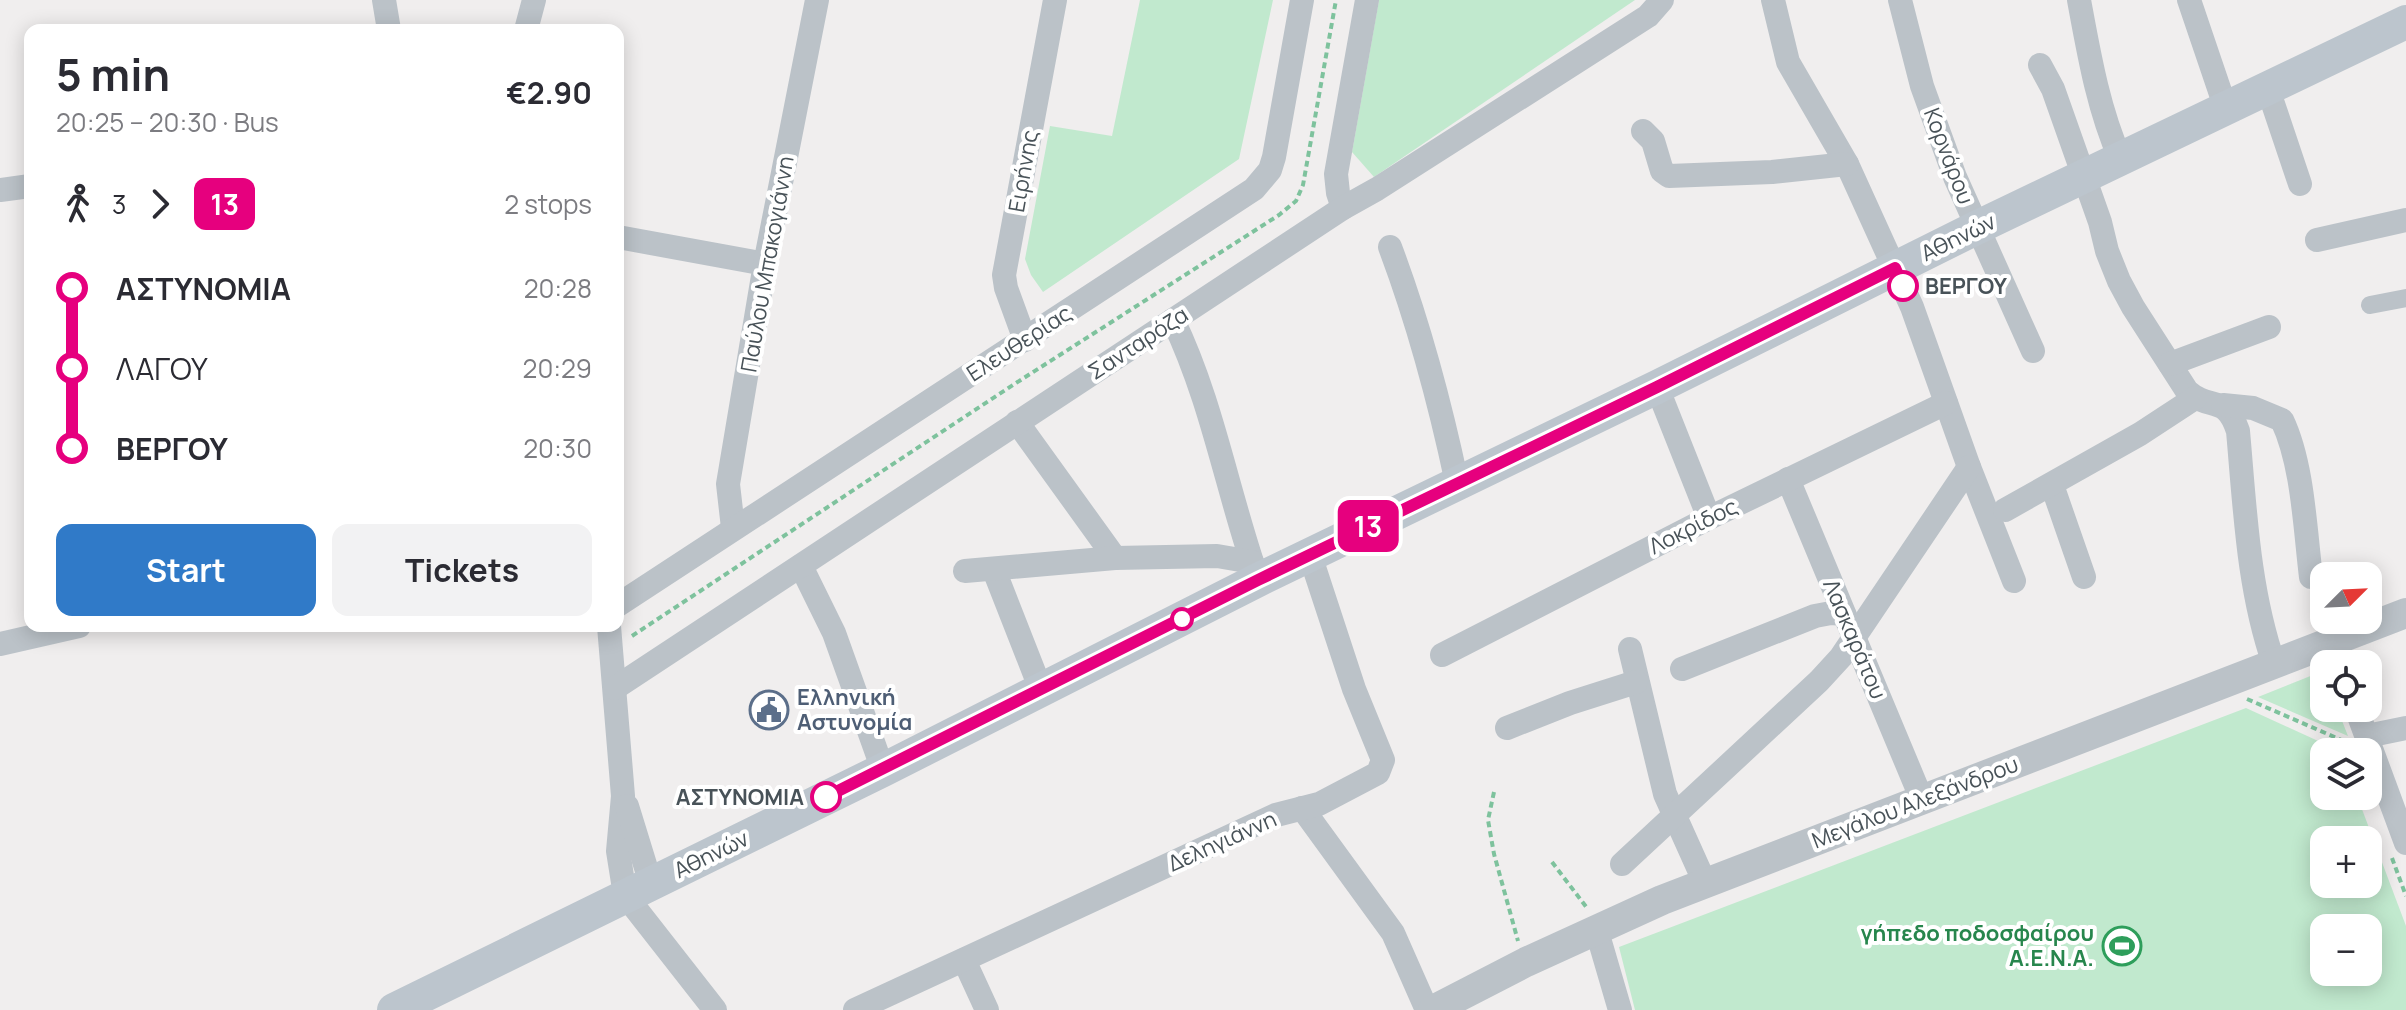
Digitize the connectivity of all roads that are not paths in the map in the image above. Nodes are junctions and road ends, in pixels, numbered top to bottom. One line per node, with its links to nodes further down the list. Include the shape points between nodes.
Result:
1 (384, 0): 15 (street)
2 (534, 0): 16 (street)
3 (817, 0): 33 (street, Παύλου Μπακογιάννη)
4 (1055, 0): 39 (street, Ειρήνης, via 1004,275)
5 (1302, 0): 39 (street, Ελευθερίας, via 1274,157 1263,179)
6 (1367, 0): 27 (street, via 1336,174)
7 (1662, 0): 27 (street, Σανταρόζα, via 1648,16)
8 (1773, 0): 22 (street, via 1788,62)
9 (1900, 0): 29 (street, Κορνάρου, via 1922,86)
10 (2079, 0): 21 (street, via 2091,65)
11 (2189, 0): 19 (street)
12 (2402, 0): 13 (street)
13 (2406, 6)
14 (2406, 22): 18 (main road, Αθηνών)
15 (388, 24)
16 (528, 24)
17 (2040, 65): 23 (street)
18 (2268, 89): 19 (main road, Αθηνών); 24 (street)
19 (2226, 109): 21 (main road, Αθηνών)
20 (1643, 131): 22 (street, via 1669,176)
21 (2120, 158): 23 (main road, Αθηνών)
22 (1847, 164): 34 (street)
23 (2084, 175): 29 (main road, Αθηνών); 41 (street, via 2119,281)
24 (2300, 184)
25 (24, 187): 26 (street)
26 (0, 190)
27 (1343, 208): 37 (street, Σανταρόζα)
28 (2406, 220): 31 (street)
29 (1978, 227): 34 (main road, Αθηνών); 40 (street, Κορνάρου)
30 (624, 238): 33 (street)
31 (2317, 240)
32 (1390, 247): 49 (street, via 1430,367)
33 (765, 264): 54 (street, Παύλου Μπακογιάννη, via 728,484)
34 (1895, 268): 42 (main road, Αθηνών); 44 (street)
35 (2406, 298): 36 (street)
36 (2370, 305)
37 (1173, 320): 46 (street, Σανταρόζα); 61 (street, via 1192,363)
38 (2269, 327): 41 (street)
39 (1025, 340): 54 (street, Ελευθερίας)
40 (2033, 351)
41 (2170, 364): 43 (street)
42 (1657, 387): 49 (main road, Αθηνών); 53 (street)
43 (2195, 398): 45 (street); 50 (street)
44 (1953, 403): 47 (street); 48 (street, Λοκρίδος); 51 (street, via 1978,462)
45 (2223, 405): 59 (street, via 2253,408 2282,420 2295,463); 75 (street, via 2238,431 2254,592)
46 (1017, 422): 56 (street); 57 (street, Σανταρόζα)
47 (1969, 467): 51 (street); 69 (street)
48 (1788, 479): 53 (street, Λοκρίδος); 66 (street, Λασκαράτου)
49 (1457, 483): 55 (main road, Αθηνών)
50 (2052, 485): 52 (street); 62 (street)
51 (1980, 493): 63 (street)
52 (2005, 510)
53 (1709, 518): 73 (street, Λοκρίδος)
54 (733, 528): 64 (street, Ελευθερίας)
55 (1310, 555): 61 (main road, Αθηνών); 87 (street, Δεληγιάννη, via 1383,760 1370,778 1328,801)
56 (1115, 558): 58 (street); 61 (street, via 1217,556)
57 (801, 566): 77 (street, Σανταρόζα); 84 (street, via 834,633)
58 (994, 570): 60 (street); 79 (street)
59 (2310, 570)
60 (965, 571)
61 (1255, 571): 79 (main road, Αθηνών)
62 (2084, 577)
63 (2014, 581)
64 (624, 601)
65 (2406, 613): 72 (street, Μεγάλου Αλεξάνδρου)
66 (1844, 614): 69 (street, Λασκαράτου); 76 (street, via 1815,616)
67 (53, 632): 70 (street)
68 (610, 632): 77 (street)
69 (1854, 638): 86 (street, Λασκαράτου); 88 (street, via 1819,681)
70 (0, 644)
71 (1630, 649): 78 (street)
72 (2341, 650)
73 (1442, 655)
74 (2310, 658): 75 (street, Μεγάλου Αλεξάνδρου)
75 (2274, 664): 86 (street, Μεγάλου Αλεξάνδρου)
76 (1682, 669)
77 (623, 682): 92 (street, via 618,851)
78 (1636, 682): 81 (street); 88 (street)
79 (1041, 690): 84 (main road, Αθηνών)
80 (2362, 722): 83 (street)
81 (1507, 728)
82 (2406, 728): 83 (street)
83 (2367, 736): 85 (street)
84 (883, 770): 92 (main road, Αθηνών)
85 (2397, 792): 89 (street)
86 (1922, 800): 91 (street, Μεγάλου Αλεξάνδρου)
87 (1302, 808): 94 (street, Δεληγιάννη, via 1276,815); 99 (street, via 1393,933)
88 (1674, 817): 90 (street); 91 (street)
89 (2406, 843)
90 (1622, 864)
91 (1705, 883): 93 (street, Μεγάλου Αλεξάνδρου)
92 (638, 889): 95 (main road, Αθηνών); 96 (street)
93 (1596, 928): 99 (street, Μεγάλου Αλεξάνδρου); 100 (street)
94 (964, 960): 97 (street, Δεληγιάννη); 98 (street)
95 (394, 1010)
96 (715, 1010)
97 (855, 1010)
98 (987, 1010)
99 (1430, 1010)
100 (1620, 1010)

